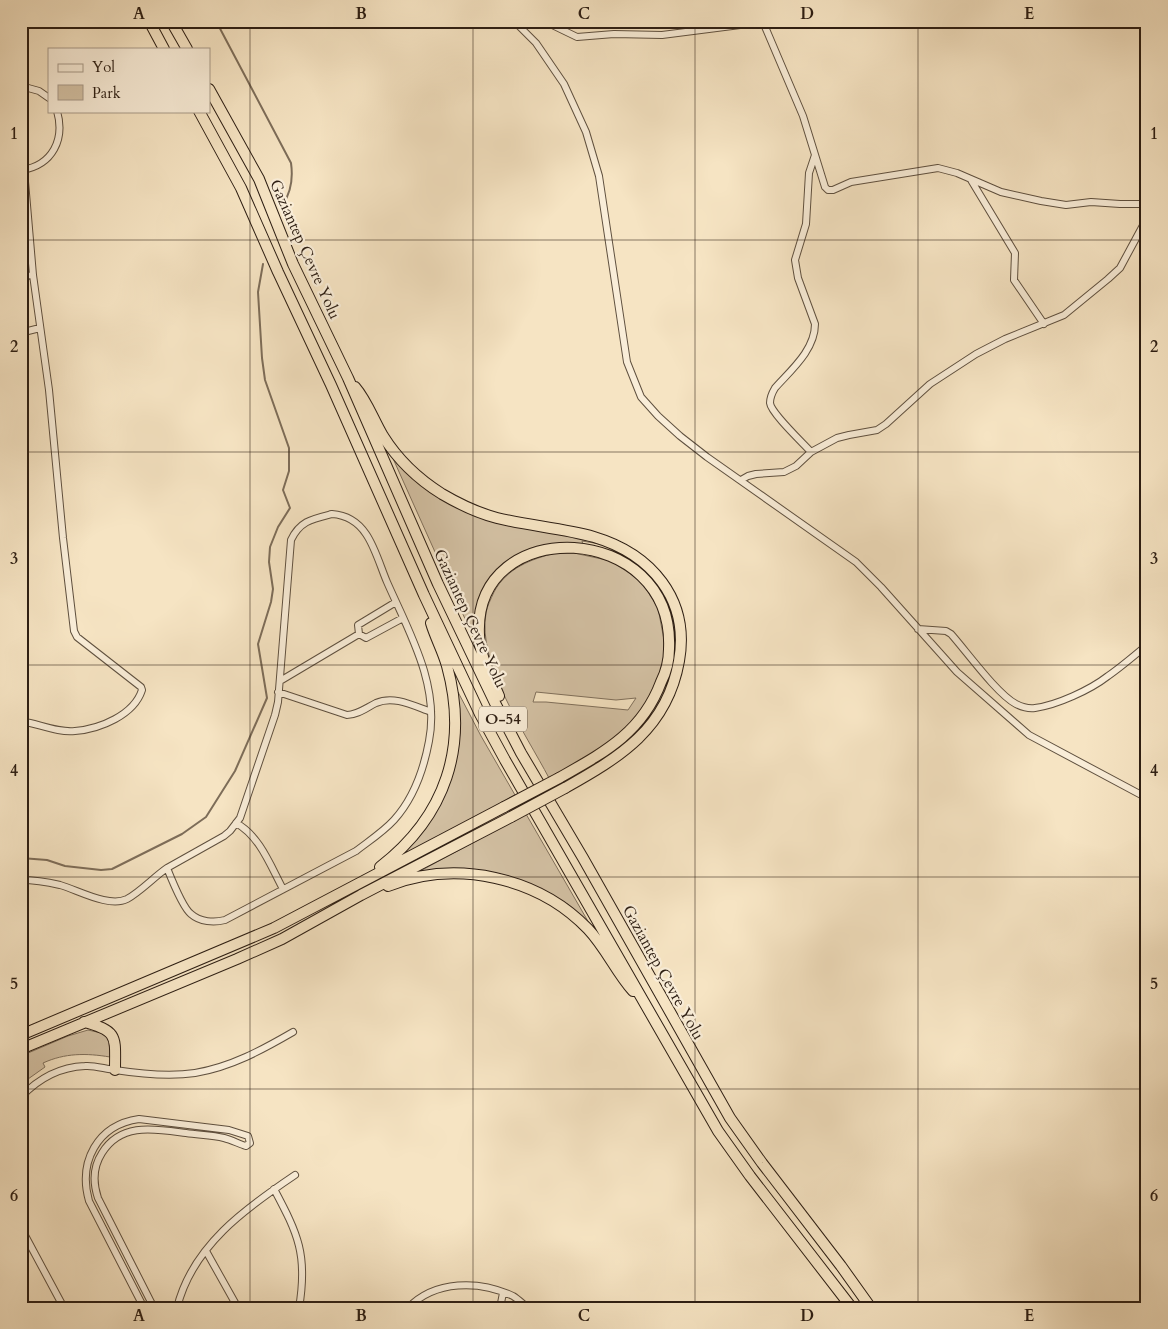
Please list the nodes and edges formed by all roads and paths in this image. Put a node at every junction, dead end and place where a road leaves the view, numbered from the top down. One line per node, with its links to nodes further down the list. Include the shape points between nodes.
1 (149, 21): 9 (highway)
2 (171, 21): 10 (highway)
3 (514, 21): 30 (street, via 536,43 564,84 586,132 599,176 627,362 641,397 680,436)
4 (544, 21): 8 (street, via 577,38 614,34 662,35)
5 (732, 21): 8 (street)
6 (772, 21): 7 (street)
7 (762, 22): 8 (street); 16 (street, via 803,116)
8 (727, 27)
9 (163, 48)
10 (185, 48)
11 (21, 86): 13 (street)
12 (210, 91): 28 (highway, Gaziantep Çevre Yolu / O-54, via 259,179 293,264)
13 (48, 97)
14 (57, 112): 17 (street, via 60,135 56,148 37,166)
15 (199, 112): 31 (highway, Gaziantep Çevre Yolu / O-54, via 241,188)
16 (815, 155): 18 (street, via 828,190 851,182 938,168); 29 (street, via 809,173 806,224 795,260 815,330 808,348 771,394 770,404)
17 (23, 170): 22 (street)
18 (972, 180): 19 (street, via 1001,192 1066,205 1091,202); 25 (street, via 1015,252 1014,280)
19 (1147, 204)
20 (1147, 218): 25 (street, via 1120,268 1064,315)
21 (21, 236): 22 (street)
22 (30, 236): 23 (street)
23 (33, 275): 24 (street); 26 (street)
24 (21, 276)
25 (1044, 324): 29 (street, via 1005,339 947,372 877,430 837,438)
26 (40, 328): 27 (street); 41 (street, via 74,631 77,637 142,690 140,697 123,715 107,724 76,731)
27 (21, 335)
28 (348, 378): 42 (highway, Gaziantep Çevre Yolu / O-54, via 438,584); 49 (highway, bridge, via 364,398 390,447 411,471 432,488 489,516 578,534 615,545 637,557 651,569 672,597 679,622 680,653 664,704 646,732 622,754 512,817)
29 (811, 452): 30 (street, via 784,472 756,474)
30 (741, 480): 34 (street, via 856,562)
31 (424, 595): 48 (highway, via 447,664 454,700 455,736 445,784 429,815 407,844 380,868); 50 (highway, Gaziantep Çevre Yolu / O-54, via 480,714)
32 (396, 602): 33 (street); 35 (street, via 358,625); 37 (street, via 367,534 355,523 342,515 332,514 302,525 291,540)
33 (403, 618): 35 (street, via 366,638); 40 (street, via 426,677)
34 (918, 629): 36 (street, via 951,634 997,688 1014,703 1034,708 1089,688); 43 (street, via 957,672 1029,735)
35 (359, 634): 37 (street)
36 (1147, 645)
37 (280, 681): 38 (street)
38 (278, 692): 40 (street, via 346,715 386,700); 44 (street, via 272,727)
39 (21, 710): 41 (street)
40 (431, 712): 47 (street, via 429,741 418,780 394,820 356,851)
41 (23, 721)
42 (521, 753): 48 (highway, bridge, via 481,652 482,604 498,577 518,560 545,550 575,547 613,557 642,576 656,593 669,627 669,656 665,672 650,706 636,726 608,749 559,778); 72 (highway, Gaziantep Çevre Yolu / O-54, via 730,1118)
43 (1147, 798)
44 (236, 823): 45 (street, via 224,836); 47 (street, via 255,839)
45 (166, 868): 46 (street, via 127,899 116,903 59,885); 47 (street, via 190,914 208,922 225,920)
46 (21, 880)
47 (284, 889)
48 (322, 903): 53 (highway, via 229,948)
49 (328, 914): 50 (highway, via 391,885 420,877 477,875 517,883 552,899 575,916 603,947 623,980); 51 (highway, via 244,956)
50 (646, 1005): 71 (highway, Gaziantep Çevre Yolu / O-54, via 718,1131)
51 (84, 1022): 54 (highway); 55 (highway, via 110,1032 115,1039)
52 (293, 1032): 55 (street, via 244,1059 210,1070 176,1075)
53 (21, 1035)
54 (21, 1048)
55 (115, 1070): 56 (street, via 86,1065 62,1070 38,1082)
56 (21, 1097)
57 (295, 1175): 58 (street)
58 (274, 1189): 60 (street, via 236,1218); 67 (street, via 293,1223 302,1255)
59 (21, 1228): 62 (street)
60 (206, 1251): 65 (street, via 192,1272); 66 (street)
61 (503, 1293): 68 (street, via 482,1287 453,1285 428,1292); 69 (street); 70 (street, via 513,1296)
62 (64, 1308)
63 (144, 1308): 64 (street, via 89,1201 86,1172 95,1146 114,1127 138,1119 229,1130 248,1136 250,1143 246,1146 220,1137 136,1130 115,1138 100,1155 94,1182 98,1198)
64 (154, 1308)
65 (177, 1308)
66 (238, 1308)
67 (298, 1308)
68 (408, 1308)
69 (500, 1308)
70 (528, 1308)
71 (852, 1308)
72 (871, 1308)

